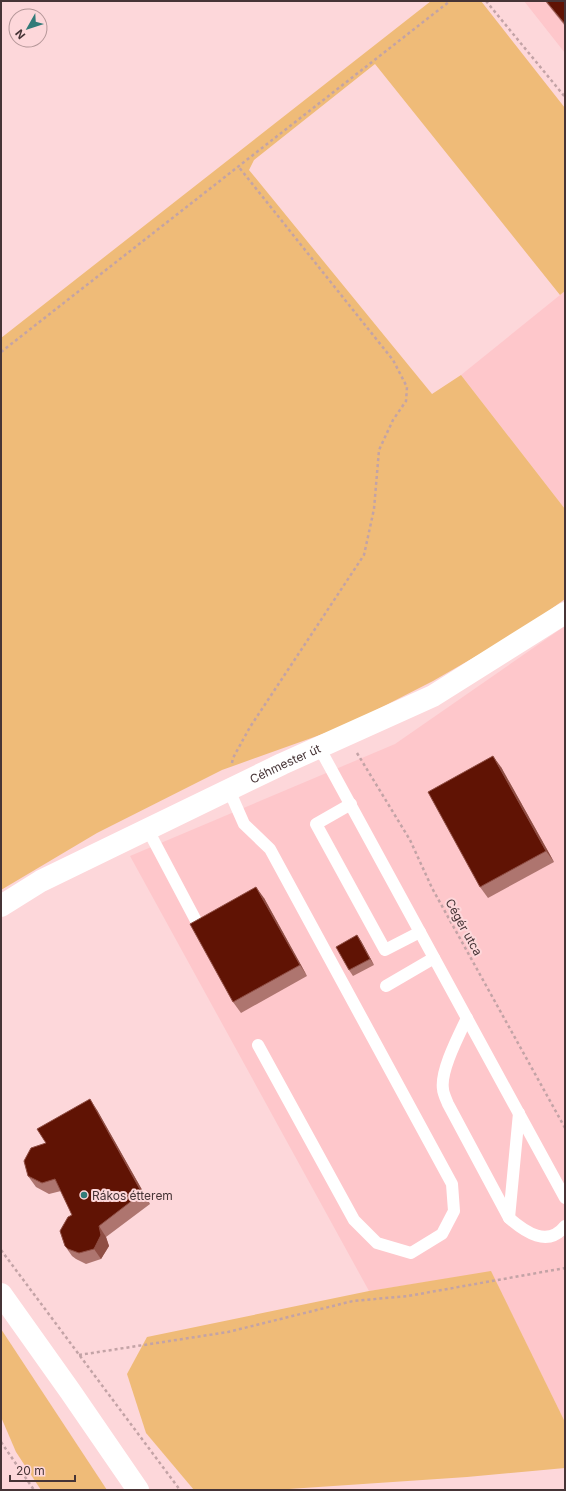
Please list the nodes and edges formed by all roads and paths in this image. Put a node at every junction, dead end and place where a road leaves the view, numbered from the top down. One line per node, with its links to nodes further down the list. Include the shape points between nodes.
1 (450, 1): 4 (path)
2 (486, 1): 3 (path)
3 (565, 97)
4 (238, 166): 5 (path); 9 (path, via 393,360 407,387 406,401 393,420 379,450 374,509 364,555 250,727 233,758)
5 (1, 352)
6 (565, 613): 7 (street, Céhmester út, via 433,696)
7 (346, 735): 8 (street, Céhmester út); 20 (path, Cégér utca, via 410,840 432,888)
8 (319, 747): 9 (street, Céhmester út); 10 (lane)
9 (229, 790): 11 (street, Céhmester út); 18 (lane, via 244,824 270,849 452,1184 454,1211 442,1234 411,1253 377,1243 354,1220)
10 (351, 804): 14 (lane); 14 (lane, via 316,824 386,950)
11 (148, 830): 12 (street, Céhmester út, via 41,882); 13 (lane)
12 (1, 906)
13 (202, 932)
14 (420, 932): 15 (lane)
15 (434, 958): 16 (lane); 17 (lane)
16 (386, 986)
17 (467, 1018): 19 (lane); 22 (lane, via 444,1073 442,1088)
18 (258, 1045)
19 (519, 1113): 21 (lane); 22 (lane)
20 (565, 1128)
21 (565, 1198)
22 (509, 1218): 23 (lane, via 523,1230 537,1236 550,1237)
23 (565, 1226)
24 (1, 1250): 27 (path)
25 (565, 1268): 27 (path, via 408,1296 353,1301 228,1332)
26 (1, 1294): 30 (street)
27 (79, 1355): 31 (path)
28 (1, 1442): 29 (path)
29 (34, 1490)
30 (138, 1490)
31 (180, 1490)

